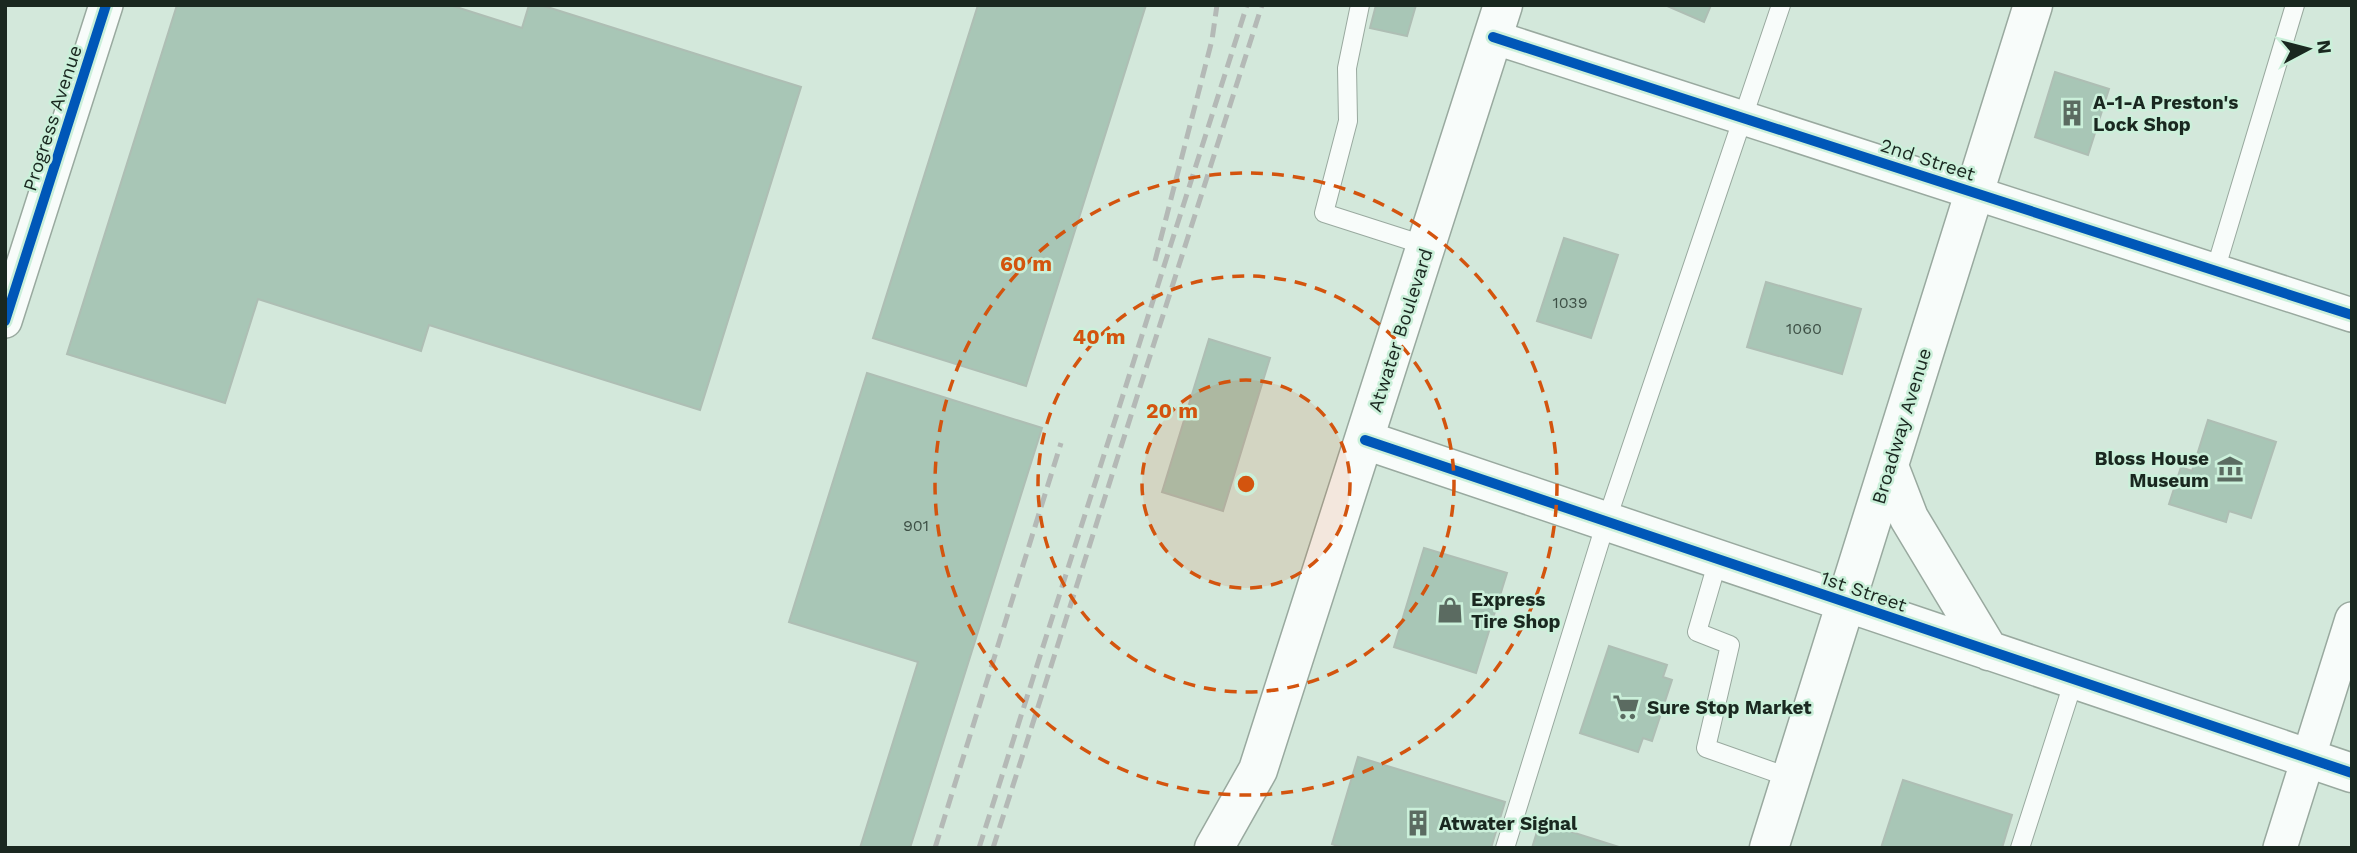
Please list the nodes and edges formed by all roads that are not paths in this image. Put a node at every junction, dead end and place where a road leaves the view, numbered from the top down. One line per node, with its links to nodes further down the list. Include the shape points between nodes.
1 (106, 5): 12 (street, Progress Avenue)
2 (1360, 5): 9 (lane, via 1347,68 1348,121 1324,213)
3 (1781, 5): 7 (lane)
4 (2033, 5): 8 (street, Broadway Avenue)
5 (2295, 5): 10 (lane)
6 (1498, 21): 7 (street, 2nd Street); 9 (street, Atwater Boulevard)
7 (1744, 119): 8 (street, 2nd Street); 15 (lane)
8 (1973, 192): 10 (street, 2nd Street); 14 (street, Broadway Avenue)
9 (1427, 246): 13 (street, Atwater Boulevard)
10 (2215, 271): 11 (street, 2nd Street)
11 (2352, 315)
12 (5, 321)
13 (1365, 440): 15 (street, 1st Street); 24 (street, Atwater Boulevard, via 1258,770)
14 (1889, 466): 17 (street, Broadway Avenue); 19 (street, via 1909,518)
15 (1606, 522): 16 (street, 1st Street); 25 (lane)
16 (1718, 560): 17 (street, 1st Street); 23 (lane, via 1697,632 1730,645 1706,748)
17 (1846, 603): 19 (street, 1st Street); 23 (street, Broadway Avenue)
18 (2352, 619): 21 (street)
19 (1989, 651): 20 (street, 1st Street)
20 (2074, 680): 21 (street, 1st Street); 27 (lane)
21 (2308, 758): 22 (street, 1st Street); 28 (street)
22 (2352, 773)
23 (1791, 778): 26 (street, Broadway Avenue)
24 (1214, 848)
25 (1505, 848)
26 (1769, 848)
27 (2020, 848)
28 (2280, 848)

